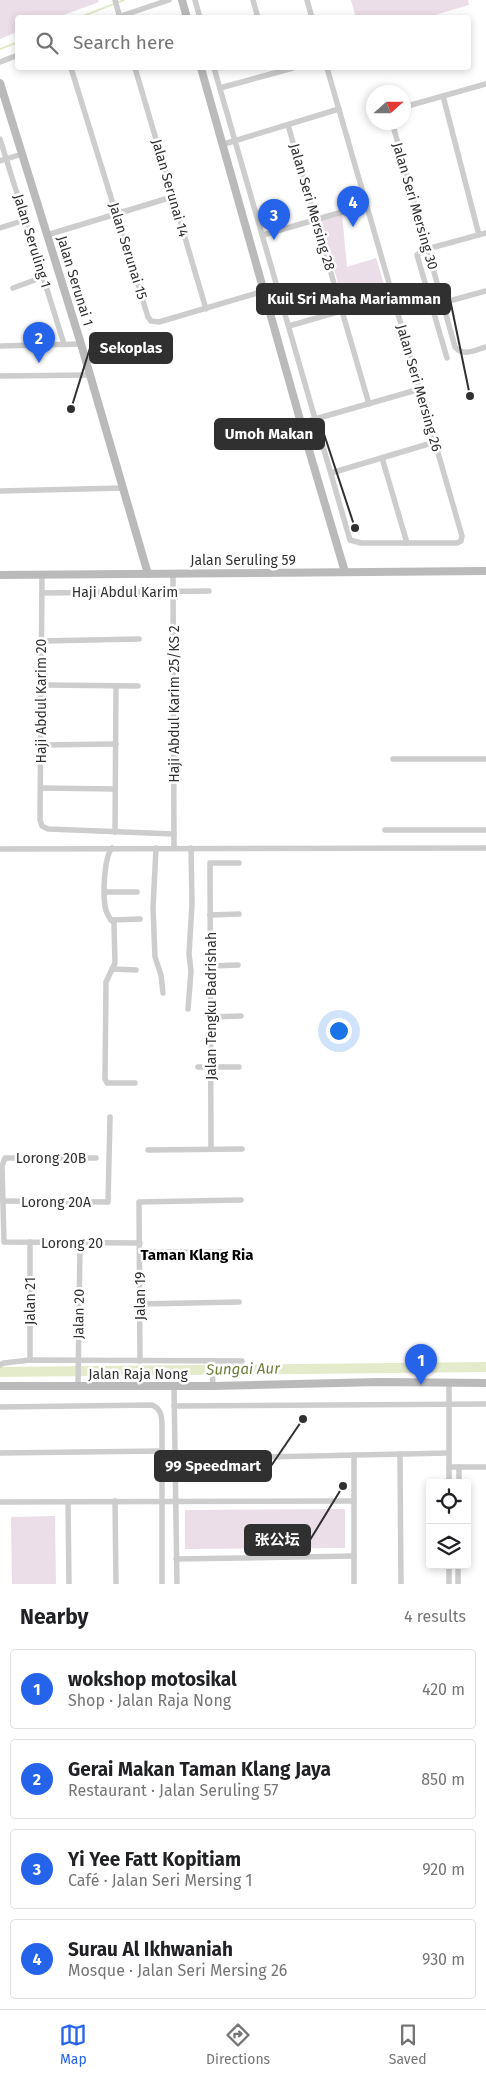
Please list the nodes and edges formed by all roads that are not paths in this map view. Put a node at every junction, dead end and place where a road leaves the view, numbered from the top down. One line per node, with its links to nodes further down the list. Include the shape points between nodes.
1 (115, 0): 7 (street)
2 (169, 0): 7 (street)
3 (182, 0): 8 (main road)
4 (195, 0): 9 (street)
5 (253, 0): 10 (street)
6 (307, 0): 11 (street)
7 (118, 15)
8 (186, 15)
9 (199, 15)
10 (257, 15)
11 (311, 15)
12 (15, 56): 13 (street)
13 (0, 62)
14 (72, 70): 34 (street, Jalan Serunai 15)
15 (136, 70): 32 (street, Jalan Serunai 14)
16 (202, 70): 29 (main road)
17 (215, 70): 22 (street)
18 (273, 70): 22 (street)
19 (328, 70): 25 (street, Jalan Seri Mersing 26)
20 (0, 83): 30 (main road, Jalan Serunai 1)
21 (486, 84): 23 (street)
22 (220, 88): 29 (street)
23 (443, 96): 24 (street); 41 (street)
24 (411, 105)
25 (339, 109): 26 (street); 33 (street, Jalan Seri Mersing 26)
26 (288, 125): 29 (street); 36 (street, Jalan Seri Mersing 28)
27 (394, 130): 42 (street, Jalan Seri Mersing 30)
28 (0, 139): 31 (street, Jalan Seruling 1)
29 (230, 143): 40 (street); 45 (main road)
30 (22, 154): 31 (street); 39 (main road, Jalan Serunai 1)
31 (3, 160): 35 (street, Jalan Seruling 1)
32 (172, 197): 34 (street); 49 (street, Jalan Serunai 14)
33 (366, 205): 36 (street); 47 (street, Jalan Seri Mersing 26)
34 (117, 214): 39 (street); 49 (street, Jalan Serunai 15, via 151,321 159,322)
35 (25, 220): 37 (street); 43 (street, Jalan Seruling 1)
36 (316, 220): 40 (street); 50 (street, Jalan Seri Mersing 28)
37 (0, 228)
38 (486, 233): 41 (street)
39 (48, 235): 53 (main road, Jalan Serunai 1)
40 (263, 235): 51 (street)
41 (479, 235): 42 (street)
42 (427, 249): 48 (street, Jalan Seri Mersing 30); 56 (street, via 417,255)
43 (43, 277): 44 (street); 52 (street, Jalan Seruling 1)
44 (13, 288)
45 (264, 291): 49 (street, Jalan Serunai 15); 61 (main road)
46 (486, 291): 48 (street)
47 (393, 296): 50 (street); 59 (street, Jalan Seri Mersing 26)
48 (442, 303): 55 (street, Jalan Seri Mersing 30, via 455,347 461,353)
49 (206, 309)
50 (342, 311): 51 (street); 60 (street, Jalan Seri Mersing 28)
51 (289, 326): 61 (street)
52 (64, 344): 53 (street); 54 (street)
53 (82, 344): 57 (main road, Jalan Serunai 1)
54 (0, 346)
55 (486, 347)
56 (447, 358)
57 (90, 375): 58 (street); 65 (main road, Jalan Serunai 1)
58 (0, 376)
59 (420, 389): 60 (street); 62 (street, Jalan Seri Mersing 26)
60 (369, 404): 61 (street)
61 (309, 421): 64 (street); 69 (main road)
62 (435, 442): 63 (street); 67 (street, Jalan Seri Mersing 26, via 461,541)
63 (382, 458): 64 (street); 67 (street)
64 (330, 473): 67 (street, via 350,540)
65 (123, 488): 66 (street); 71 (main road, Jalan Serunai 1)
66 (0, 491)
67 (407, 543)
68 (486, 571): 69 (main road, Jalan Seruling 59)
69 (345, 572): 72 (main road, Jalan Seruling 59)
70 (42, 574): 71 (main road, Jalan Seruling 59); 73 (main road, Jalan Seruling 59); 76 (street, Haji Abdul Karim 20)
71 (148, 574): 72 (main road, Jalan Seruling 59)
72 (174, 574): 74 (street, Haji Abdul Karim 25/KS 2)
73 (0, 575)
74 (174, 591): 75 (street, Haji Abdul Karim); 76 (street, Haji Abdul Karim); 91 (street, Haji Abdul Karim 25/KS 2)
75 (209, 591)
76 (42, 593): 78 (street, Haji Abdul Karim 20)
77 (139, 639): 78 (street)
78 (42, 641): 79 (street, Haji Abdul Karim 20)
79 (42, 686): 80 (street); 82 (street, Haji Abdul Karim 20)
80 (116, 686): 81 (street); 83 (street)
81 (138, 686)
82 (41, 744): 83 (street); 86 (street, Haji Abdul Karim 20)
83 (116, 744): 87 (street)
84 (486, 758): 85 (street)
85 (393, 759)
86 (41, 788): 87 (street); 90 (street, Haji Abdul Karim 20, via 42,826)
87 (116, 789): 90 (street)
88 (385, 830): 89 (street)
89 (486, 830)
90 (115, 832): 91 (street)
91 (174, 834): 95 (street, Haji Abdul Karim 25/KS 2)
92 (0, 848): 93 (street)
93 (112, 848): 94 (street); 99 (street, via 106,860)
94 (156, 848): 95 (street); 109 (street, via 155,957)
95 (174, 848): 96 (street)
96 (191, 848): 97 (street); 110 (street)
97 (486, 848)
98 (239, 863): 101 (street, Jalan Tengku Badrishah, via 210,862)
99 (105, 892): 100 (street); 104 (street, via 105,906)
100 (137, 892)
101 (210, 914): 102 (street); 106 (street, Jalan Tengku Badrishah)
102 (239, 914)
103 (140, 919): 104 (street)
104 (111, 920): 107 (street, via 114,923)
105 (238, 965): 106 (street)
106 (210, 966): 112 (street, Jalan Tengku Badrishah)
107 (113, 970): 108 (street); 116 (street, via 106,982 105,1079 107,1083)
108 (136, 970)
109 (163, 993)
110 (188, 1009)
111 (241, 1016): 112 (street)
112 (211, 1017): 114 (street, Jalan Tengku Badrishah)
113 (198, 1067): 114 (street)
114 (211, 1067): 115 (street); 120 (street, Jalan Tengku Badrishah)
115 (239, 1067)
116 (135, 1083)
117 (110, 1117): 123 (street, Lorong 20A, via 108,1202)
118 (242, 1149): 120 (street)
119 (148, 1150): 120 (street)
120 (211, 1150)
121 (96, 1158): 123 (street, Lorong 20B, via 5,1158 2,1166)
122 (241, 1200): 126 (street, Jalan 19, via 139,1202)
123 (3, 1201): 124 (street, Lorong 20, via 4,1242)
124 (30, 1242): 125 (street, Lorong 20); 131 (street, Jalan 21)
125 (80, 1243): 126 (street, Lorong 20); 132 (street, Jalan 20)
126 (140, 1243): 127 (street, Jalan 19)
127 (140, 1252): 128 (street); 130 (street, Jalan 19)
128 (241, 1252)
129 (239, 1302): 130 (street)
130 (140, 1304): 133 (street, Jalan 19)
131 (30, 1360): 132 (street); 135 (street)
132 (78, 1361): 133 (street); 140 (street, Jalan 20)
133 (140, 1361): 136 (street)
134 (242, 1361): 136 (street)
135 (0, 1365)
136 (212, 1366): 142 (street)
137 (449, 1383): 138 (main road, Jalan Raja Nong); 142 (main road, Jalan Raja Nong); 143 (street)
138 (486, 1383)
139 (0, 1386): 140 (main road, Jalan Raja Nong)
140 (78, 1386): 141 (main road, Jalan Raja Nong)
141 (174, 1386): 142 (main road, Jalan Raja Nong); 145 (street)
142 (213, 1386)
143 (449, 1404): 144 (street); 145 (street); 150 (street)
144 (486, 1404)
145 (174, 1406): 152 (street)
146 (0, 1407): 147 (street, via 152,1405 162,1414)
147 (162, 1451): 148 (street); 159 (street)
148 (0, 1453)
149 (400, 1454): 150 (street); 151 (street); 173 (street)
150 (449, 1454): 153 (street)
151 (354, 1455): 152 (street); 160 (street)
152 (175, 1459): 163 (street)
153 (449, 1467): 154 (street); 156 (street)
154 (459, 1467): 155 (street); 157 (street)
155 (486, 1467)
156 (449, 1479)
157 (458, 1479)
158 (115, 1501): 159 (street); 162 (street); 169 (street)
159 (161, 1501): 163 (street); 170 (street)
160 (354, 1501): 163 (street); 164 (street)
161 (0, 1502): 162 (street)
162 (68, 1502): 168 (street)
163 (176, 1502): 165 (street)
164 (354, 1556): 165 (street); 172 (street)
165 (176, 1559): 171 (street)
166 (449, 1569): 174 (street)
167 (458, 1569): 175 (street)
168 (68, 1584)
169 (116, 1584)
170 (162, 1584)
171 (177, 1584)
172 (354, 1584)
173 (401, 1584)
174 (449, 1584)
175 (458, 1584)

